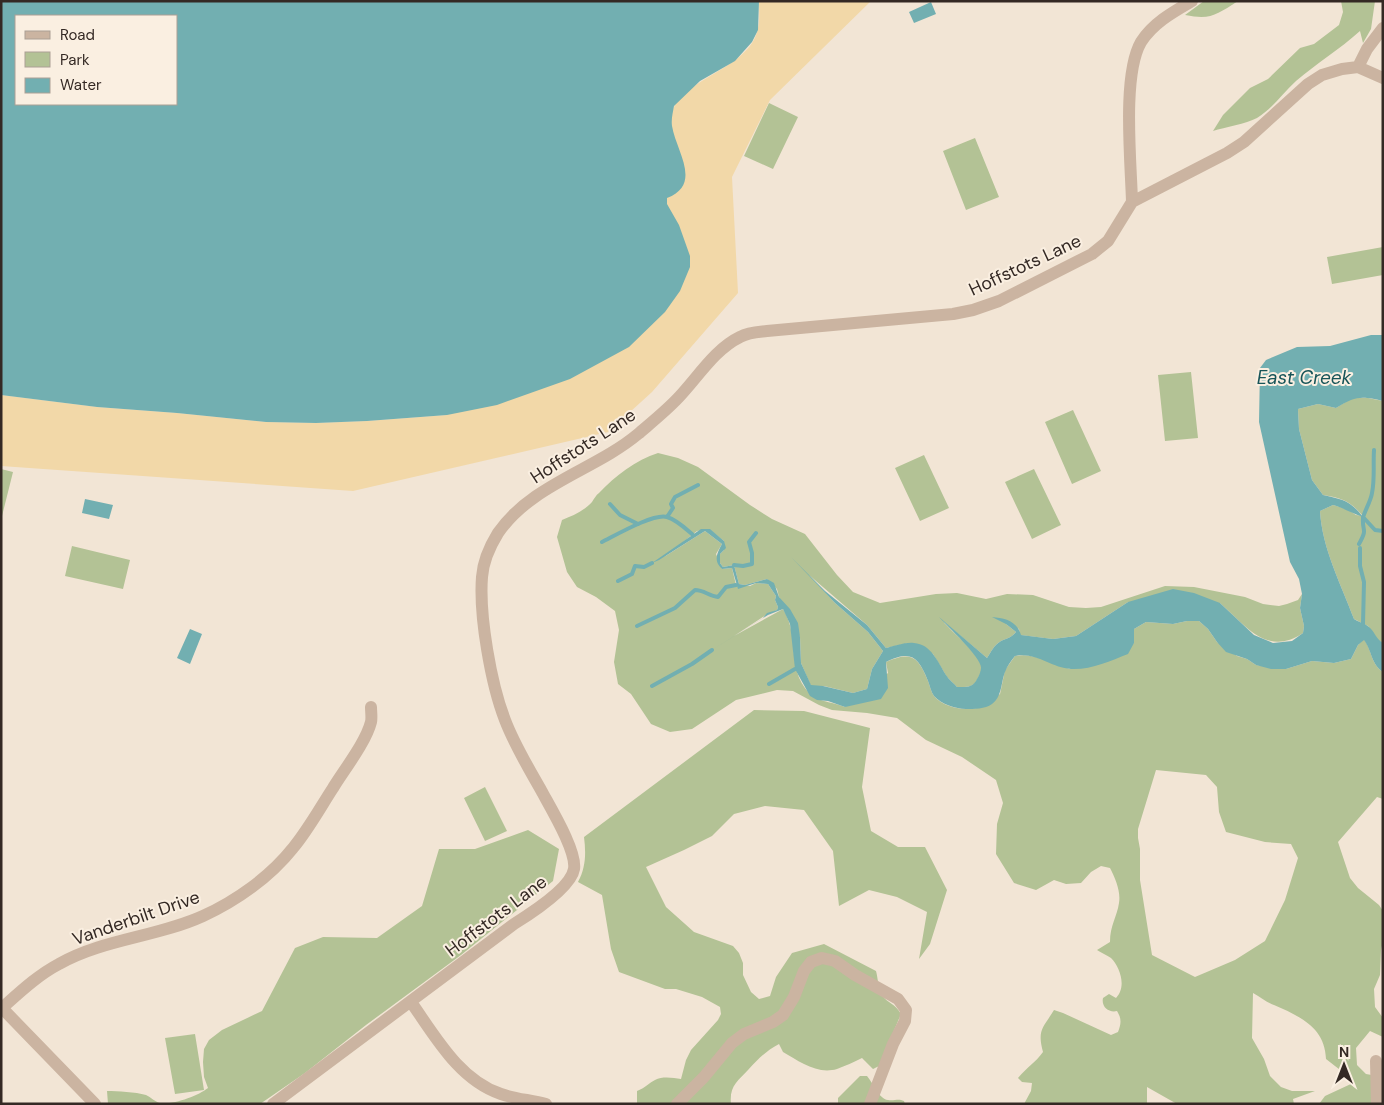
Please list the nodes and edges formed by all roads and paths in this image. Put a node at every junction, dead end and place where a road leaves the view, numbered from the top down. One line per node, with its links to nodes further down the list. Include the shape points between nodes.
1 (1192, 1): 5 (street, via 1148,32 1136,52 1129,95)
2 (1383, 28): 3 (street)
3 (1358, 67): 4 (street); 5 (street, via 1322,75 1244,142)
4 (1383, 78)
5 (1132, 202): 7 (street, Hoffstots Lane, via 1101,248 1057,273 973,310 767,330 739,337 722,349 677,399 637,435 532,499 499,532 485,561 482,576 482,605 491,668 505,719 564,833 574,869 567,882 545,903)
6 (371, 707): 8 (street, Vanderbilt Drive, via 371,722 362,740 305,833 267,875 203,916 170,929 86,952 59,964 34,980)
7 (411, 1002): 11 (street, Hoffstots Lane); 12 (street, via 453,1060 477,1082 501,1094)
8 (2, 1008): 10 (street)
9 (1376, 1061): 15 (street)
10 (95, 1104)
11 (273, 1104)
12 (546, 1104)
13 (677, 1104): 14 (street, via 732,1043 783,1015 804,970 811,962 822,958 836,962 898,999 906,1010 905,1021)
14 (870, 1104)
15 (1377, 1104)

